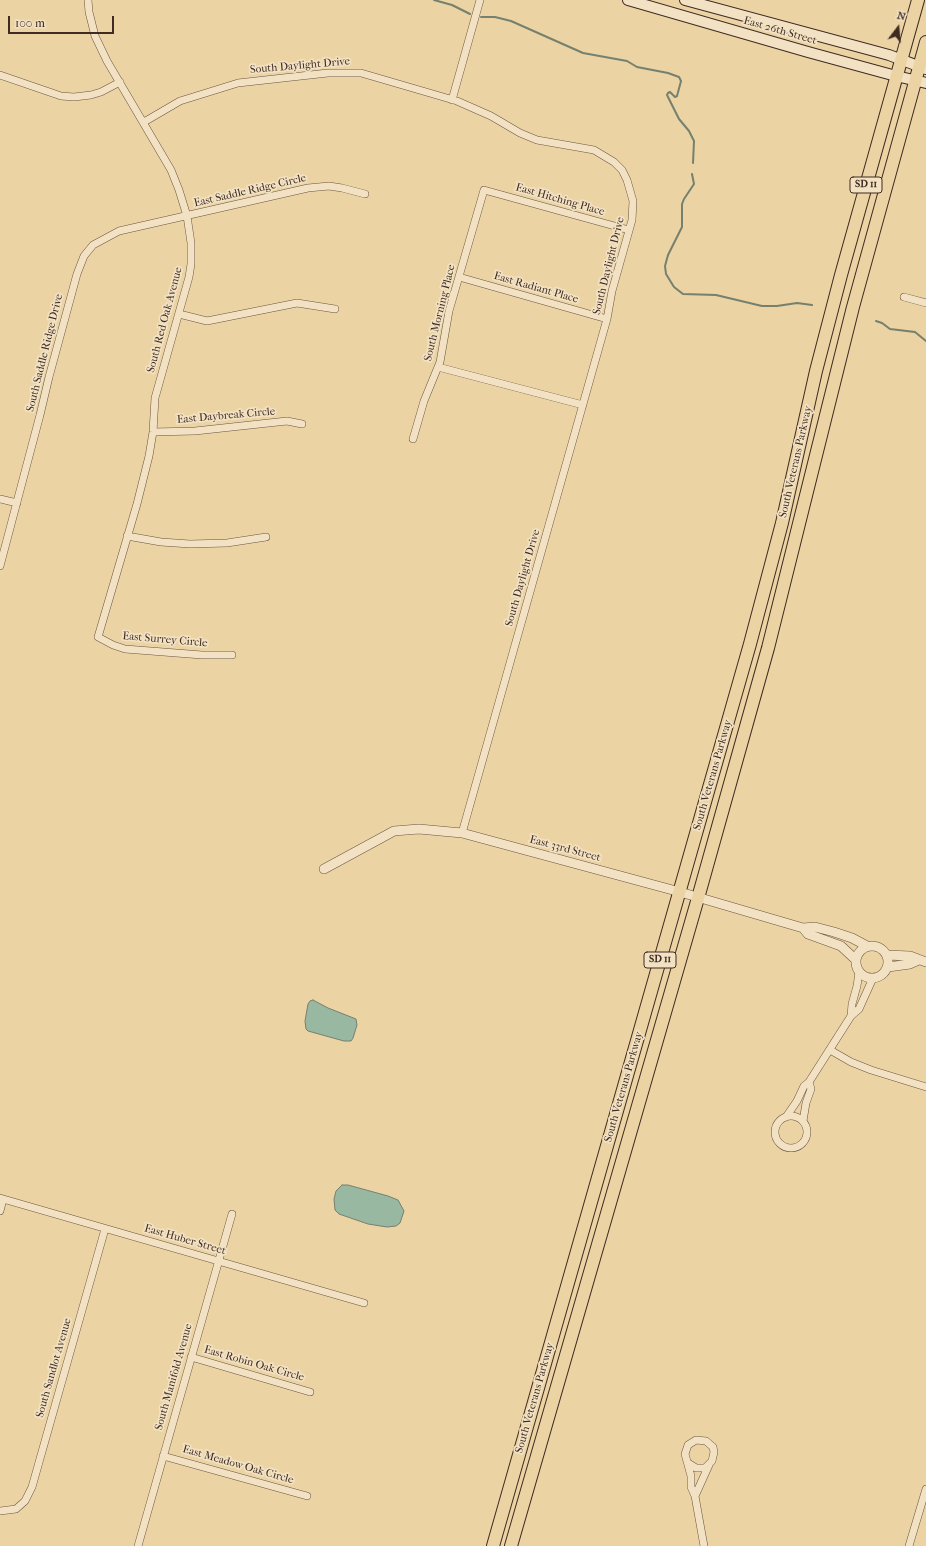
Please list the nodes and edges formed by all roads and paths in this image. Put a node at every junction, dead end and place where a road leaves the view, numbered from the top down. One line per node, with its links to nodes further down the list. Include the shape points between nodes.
1 (88, 0): 11 (street, South Red Oak Avenue, via 95,36)
2 (480, 0): 13 (street)
3 (628, 0): 10 (main road, East 26th Street)
4 (685, 0): 7 (main road, East 26th Street)
5 (918, 0): 7 (highway, South Veterans Parkway / SD 11)
6 (926, 42): 8 (highway, South Veterans Parkway / SD 11)
7 (901, 59): 8 (main road, East 26th Street); 10 (highway, South Veterans Parkway / SD 11)
8 (923, 67): 12 (highway, South Veterans Parkway / SD 11)
9 (0, 75): 11 (street, via 61,96 74,97 101,92)
10 (896, 76): 12 (main road, East 26th Street); 39 (highway, South Veterans Parkway / SD 11, via 816,371 782,522 752,637)
11 (120, 82): 14 (street, South Red Oak Avenue)
12 (920, 82): 40 (highway, South Veterans Parkway / SD 11, via 854,300 768,648)
13 (452, 100): 14 (street, South Daylight Drive, via 371,75 351,72 328,73 271,78 226,86 180,102); 18 (street, South Daylight Drive, via 491,116 537,140 594,150 614,162 627,180 632,201 633,212)
14 (144, 122): 17 (street, South Red Oak Avenue, via 171,170)
15 (484, 190): 18 (street, East Hitching Place); 19 (street, South Morning Place)
16 (366, 194): 17 (street, East Saddle Ridge Circle, via 329,186 308,188)
17 (187, 216): 23 (street, South Red Oak Avenue, via 191,264); 31 (street, South Saddle Ridge Drive, via 120,231 94,244 84,256 48,377)
18 (629, 230): 24 (street, South Daylight Drive, via 612,291)
19 (459, 277): 24 (street, East Radiant Place); 25 (street, South Morning Place, via 449,311)
20 (904, 297): 21 (street)
21 (926, 303)
22 (335, 309): 23 (street, via 297,303 207,322)
23 (179, 314): 28 (street, South Red Oak Avenue, via 155,398)
24 (608, 320): 26 (street, South Daylight Drive)
25 (438, 367): 26 (street); 29 (street, South Morning Place, via 424,401)
26 (583, 405): 37 (street, South Daylight Drive)
27 (302, 424): 28 (street, East Daybreak Circle, via 288,421 195,431)
28 (153, 432): 32 (street, South Red Oak Avenue)
29 (413, 439)
30 (0, 499): 31 (street)
31 (17, 503): 34 (street, South Saddle Ridge Drive)
32 (127, 536): 33 (street, via 190,544 227,543); 35 (street, South Red Oak Avenue)
33 (266, 537)
34 (0, 566)
35 (98, 637): 36 (street, East Surrey Circle, via 125,649)
36 (232, 655)
37 (462, 833): 38 (street, East 33rd Street, via 419,829 394,831); 39 (street, East 33rd Street)
38 (324, 869)
39 (680, 892): 40 (street, East 33rd Street); 71 (highway, South Veterans Parkway / SD 11)
40 (698, 898): 41 (street, East 33rd Street); 72 (highway, South Veterans Parkway / SD 11)
41 (804, 928): 42 (street, East 33rd Street, via 815,927 834,932); 44 (street, East 33rd Street, via 808,934 841,946)
42 (867, 946): 43 (street, East 33rd Street, via 879,947); 44 (street, via 859,952)
43 (887, 955): 45 (street, East 33rd Street, via 910,956); 46 (street)
44 (856, 960): 47 (street)
45 (922, 961): 46 (street, East 33rd Street)
46 (888, 967): 48 (street, East 33rd Street, via 881,976)
47 (859, 972): 48 (street); 49 (street)
48 (872, 978): 49 (street, via 859,1009)
49 (851, 1016): 50 (street)
50 (830, 1050): 51 (street); 52 (street, via 871,1070)
51 (809, 1082): 53 (street); 54 (street, via 811,1089)
52 (926, 1087)
53 (786, 1117): 54 (street, via 796,1117); 54 (street, via 778,1123 775,1133 779,1142 788,1148 798,1147 806,1139 807,1129)
54 (803, 1121)
55 (2, 1199): 56 (street); 58 (street, East Huber Street)
56 (0, 1211)
57 (232, 1214): 59 (street, South Manifold Avenue)
58 (105, 1229): 59 (street, East Huber Street); 69 (street, South Sandlot Avenue, via 32,1487 25,1501 16,1508)
59 (218, 1261): 60 (street, East Huber Street); 61 (street, South Manifold Avenue)
60 (364, 1303)
61 (191, 1358): 62 (street, East Robin Oak Circle); 63 (street, South Manifold Avenue)
62 (310, 1392)
63 (163, 1456): 67 (street, East Meadow Oak Circle); 70 (street, South Manifold Avenue)
64 (688, 1463): 65 (street, via 700,1469); 65 (street, via 686,1449 692,1442 701,1440 713,1448 714,1457); 68 (street, via 691,1487)
65 (709, 1465): 68 (street)
66 (926, 1488): 74 (street)
67 (307, 1496)
68 (695, 1496): 73 (street)
69 (0, 1511)
70 (138, 1546)
71 (493, 1546)
72 (511, 1546)
73 (704, 1546)
74 (909, 1546)

